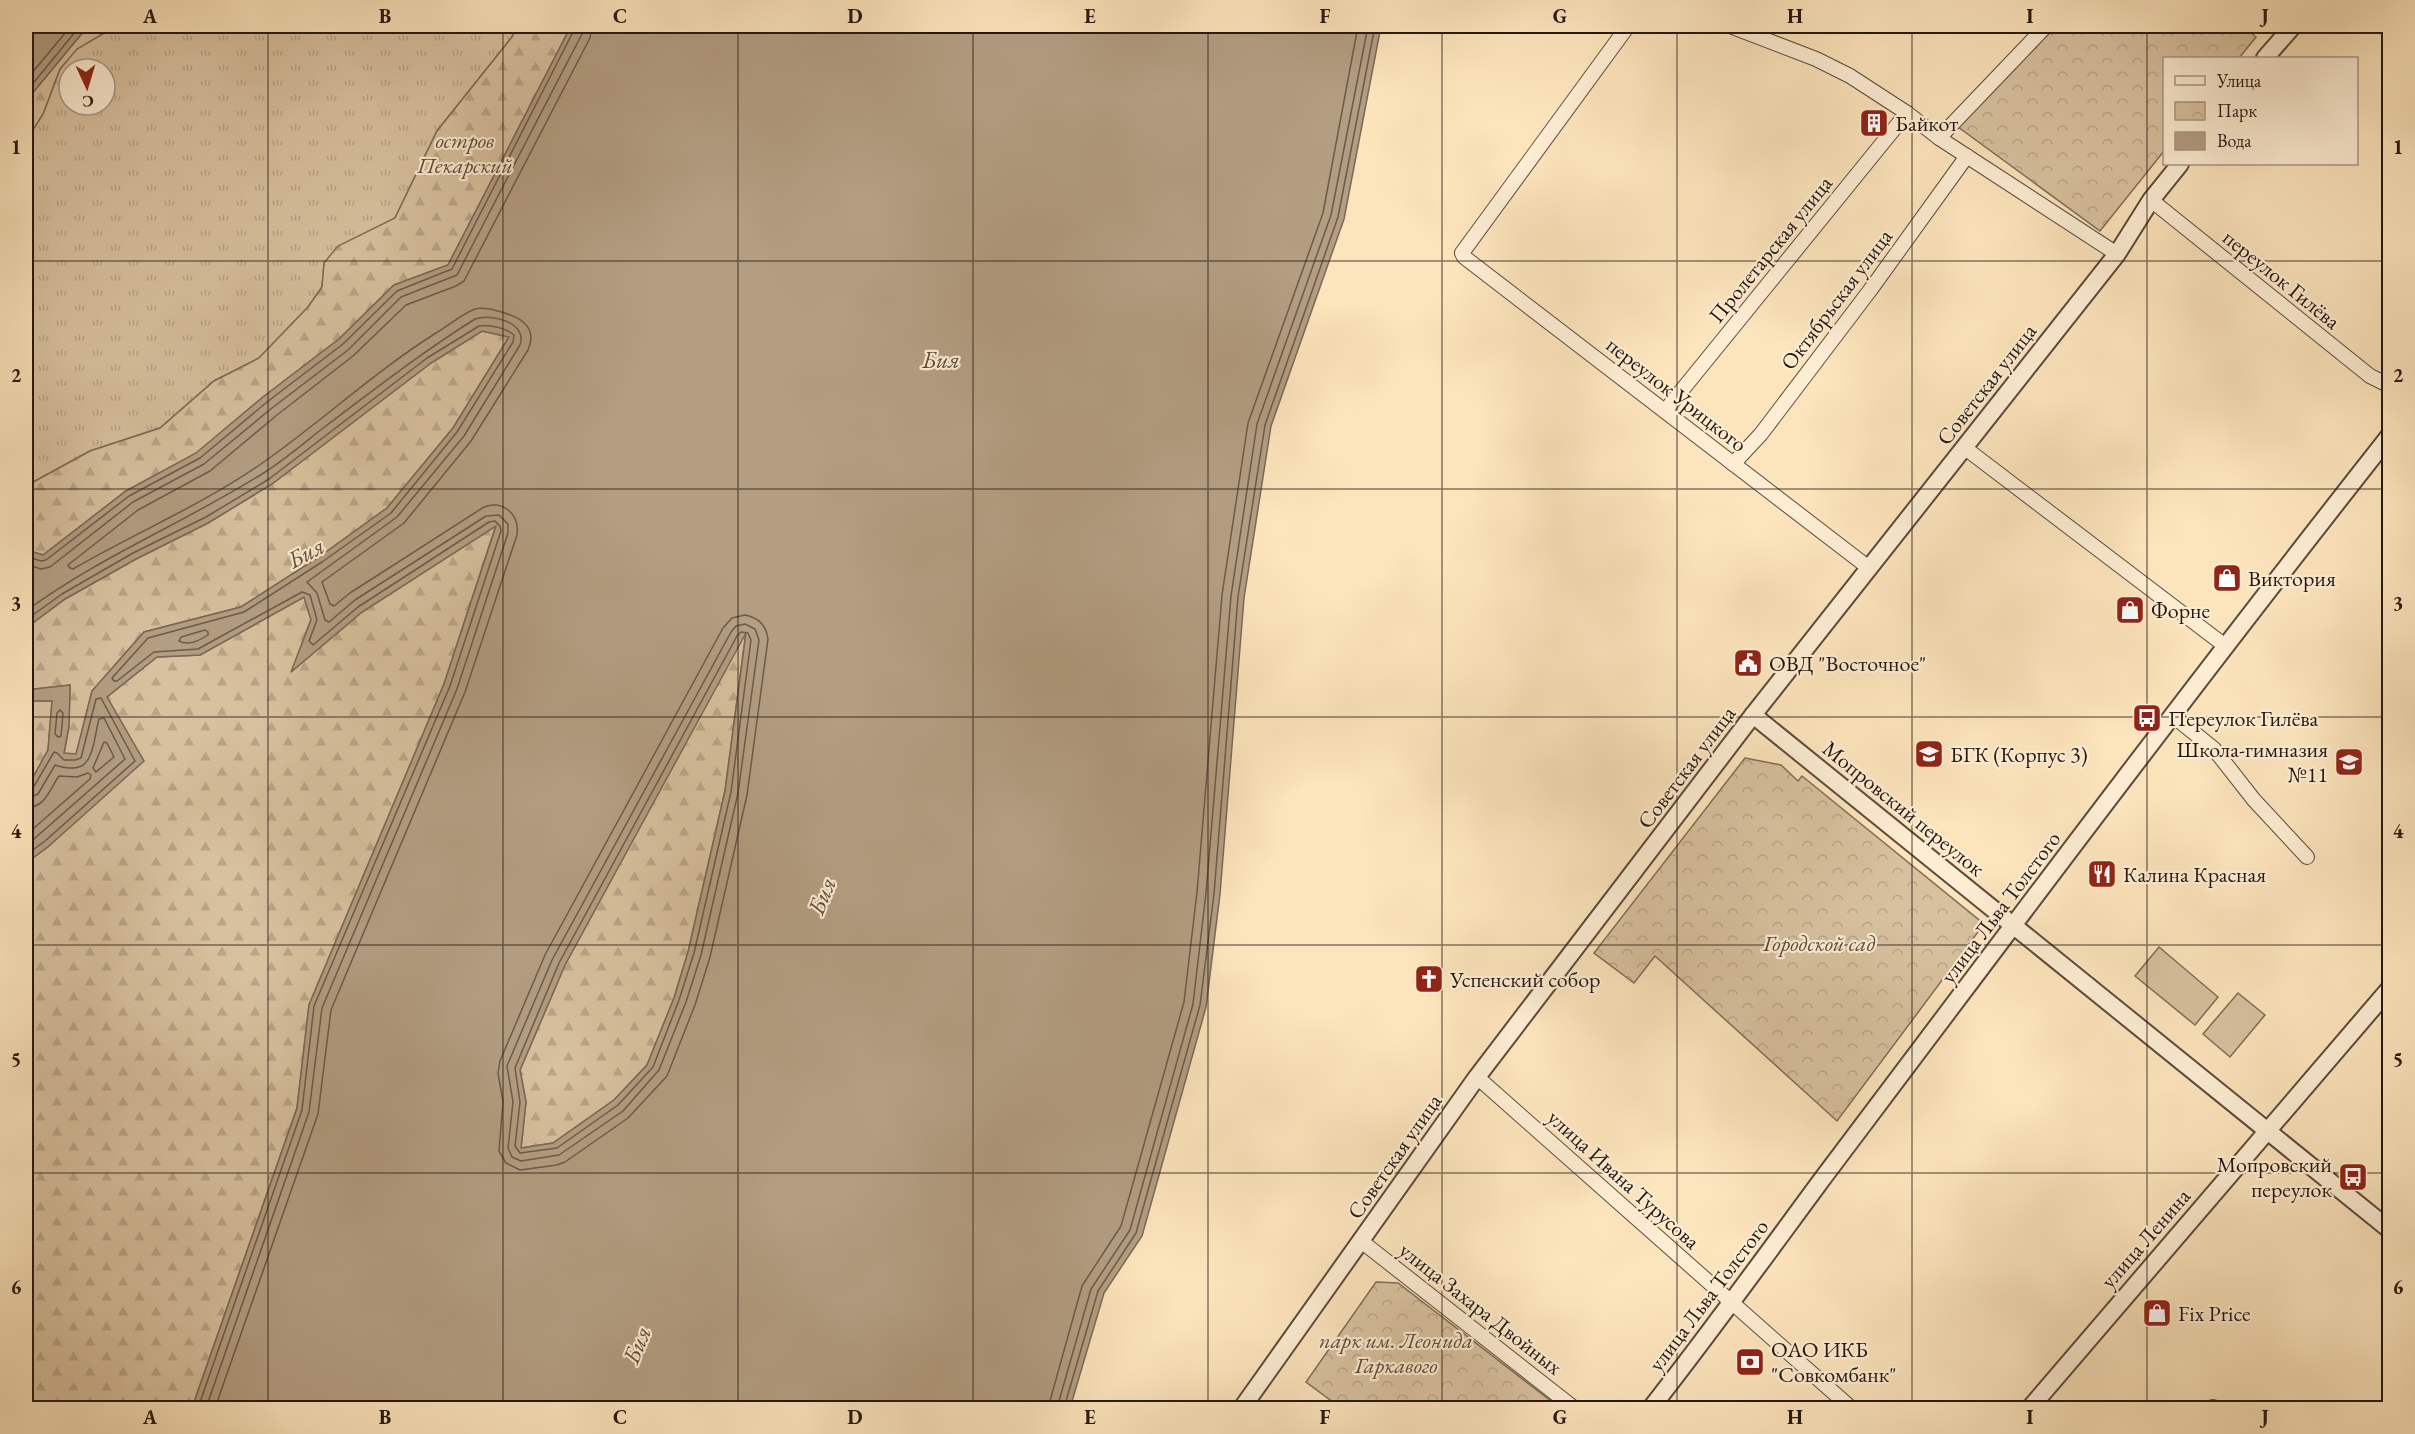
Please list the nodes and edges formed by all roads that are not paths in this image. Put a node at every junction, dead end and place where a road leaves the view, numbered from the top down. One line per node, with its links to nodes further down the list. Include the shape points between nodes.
1 (1628, 26): 13 (street, переулок Урицкого, via 1462,253)
2 (1730, 26): 6 (street, via 1816,59)
3 (2046, 26): 7 (street)
4 (2293, 26): 5 (street)
5 (2266, 57)
6 (1907, 113): 7 (street); 13 (street, Пролетарская улица)
7 (1939, 138): 8 (street)
8 (1967, 156): 11 (street); 16 (street, Октябрьская улица, via 1761,434)
9 (2179, 165): 10 (street, Советская улица)
10 (2151, 200): 11 (street, Советская улица); 12 (street, переулок Гилёва, via 2370,376)
11 (2117, 254): 15 (street, Советская улица)
12 (2390, 386)
13 (1665, 411): 16 (street, переулок Урицкого)
14 (2390, 435): 18 (street, улица Льва Толстого)
15 (1965, 448): 17 (street, Советская улица); 18 (street)
16 (1733, 464): 17 (street, переулок Урицкого)
17 (1869, 568): 20 (street, Советская улица)
18 (2224, 645): 19 (street, улица Льва Толстого)
19 (2172, 715): 21 (street, via 2214,749); 22 (street, улица Льва Толстого)
20 (1753, 716): 22 (street, Мопровский переулок); 24 (street, Советская улица)
21 (2307, 857)
22 (2014, 926): 25 (street, Мопровский переулок); 28 (street, улица Льва Толстого)
23 (2390, 988): 25 (street, улица Ленина)
24 (1477, 1077): 27 (street, Советская улица); 28 (street, улица Ивана Турусова)
25 (2266, 1130): 26 (street, Мопровский переулок); 33 (street, улица Ленина)
26 (2390, 1230)
27 (1361, 1241): 29 (street, Советская улица); 30 (street, улица Захара Двойных)
28 (1732, 1304): 31 (street, улица Льва Толстого); 32 (street, улица Ивана Турусова)
29 (1242, 1408)
30 (1574, 1408)
31 (1651, 1408)
32 (1851, 1408)
33 (2030, 1408)

